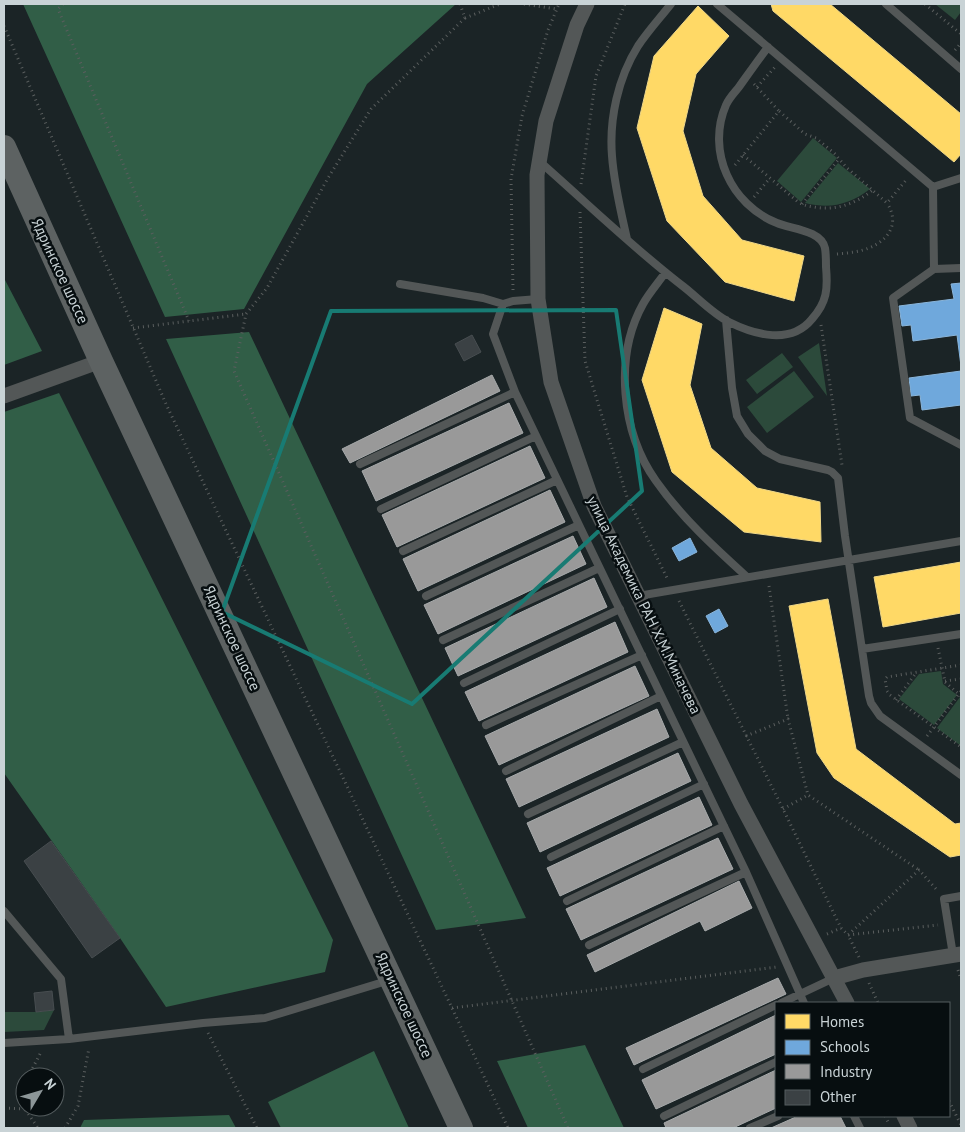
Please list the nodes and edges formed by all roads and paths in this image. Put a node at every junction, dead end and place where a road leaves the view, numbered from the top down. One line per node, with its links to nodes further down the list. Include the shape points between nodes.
1 (63, 4): 44 (path, via 58,9)
2 (460, 4): 11 (path)
3 (500, 4): 11 (path)
4 (524, 4): 10 (path)
5 (587, 4): 23 (street, улица Академика РАН Х.М.Миначева, via 577,24 546,121)
6 (671, 4): 33 (lane, via 633,56 614,108 612,156)
7 (717, 4): 14 (lane)
8 (886, 4): 16 (lane)
9 (925, 4): 13 (path)
10 (557, 9)
11 (465, 18): 42 (path, via 371,110 328,178 267,288)
12 (4, 26): 45 (path)
13 (961, 34)
14 (768, 47): 15 (lane); 17 (lane)
15 (781, 58): 18 (path); 24 (lane)
16 (961, 69)
17 (747, 76): 18 (path); 25 (lane, via 727,103 720,126 719,144)
18 (757, 87): 19 (path)
19 (779, 111): 21 (path); 22 (path)
20 (4, 147): 46 (main road, Ядринское шоссе)
21 (743, 155): 25 (path); 26 (path)
22 (839, 159): 29 (path); 31 (path)
23 (539, 160): 33 (lane); 39 (street, улица Академика РАН Х.М.Миначева, via 536,175)
24 (914, 171): 28 (lane); 30 (path)
25 (726, 175): 32 (lane)
26 (770, 178): 31 (path); 32 (path)
27 (961, 178): 28 (lane)
28 (933, 187): 36 (lane)
29 (872, 190): 30 (path); 31 (path, via 846,205 832,208)
30 (887, 203): 34 (path, via 893,220 882,240 867,249)
31 (802, 204)
32 (748, 205): 34 (lane, via 778,224 815,235 821,240)
33 (627, 239): 37 (lane)
34 (826, 256): 41 (lane, via 827,292)
35 (961, 268): 36 (lane)
36 (934, 269): 50 (lane, via 893,298 910,418)
37 (665, 272): 43 (lane); 61 (lane, via 643,303 627,352 626,395 635,439 655,480 674,505)
38 (400, 284): 40 (lane)
39 (538, 299): 40 (lane); 63 (street, улица Академика РАН Х.М.Миначева, via 551,382 594,506)
40 (503, 304): 47 (lane, via 493,334)
41 (819, 311): 43 (lane, via 803,328 785,335 761,334); 52 (path, via 842,466)
42 (246, 314): 44 (path); 110 (path, via 234,371)
43 (726, 320): 52 (lane, via 737,416 748,434 765,451 780,459 828,470)
44 (189, 321): 45 (path)
45 (133, 328): 116 (path)
46 (101, 361): 48 (street); 107 (main road, Ядринское шоссе)
47 (515, 392): 49 (lane); 51 (lane)
48 (4, 396)
49 (536, 436): 53 (lane); 54 (lane)
50 (961, 445)
51 (360, 464)
52 (836, 475): 58 (lane)
53 (557, 480): 55 (lane); 57 (lane)
54 (381, 509)
55 (579, 525): 59 (lane); 62 (lane)
56 (961, 541): 58 (lane)
57 (403, 551)
58 (849, 560): 60 (lane); 68 (lane)
59 (599, 568): 64 (lane); 67 (lane)
60 (767, 574): 61 (lane); 79 (path)
61 (747, 577): 63 (lane)
62 (426, 596)
63 (638, 596): 106 (street, улица Академика РАН Х.М.Миначева, via 753,826)
64 (620, 610): 69 (lane); 75 (lane)
65 (961, 634): 66 (lane)
66 (936, 638): 68 (lane); 71 (path)
67 (443, 640)
68 (862, 648): 84 (lane, via 874,709)
69 (642, 655): 77 (lane); 80 (lane)
70 (961, 665): 71 (path)
71 (942, 668): 72 (path); 74 (path)
72 (917, 672): 78 (path); 78 (path, via 885,678 888,693)
73 (961, 679): 74 (path)
74 (944, 681): 76 (path)
75 (464, 684)
76 (960, 694): 81 (path)
77 (661, 696): 83 (lane); 86 (lane)
78 (896, 700): 81 (path)
79 (788, 719): 82 (path); 89 (path)
80 (486, 725)
81 (934, 727): 84 (path); 85 (path)
82 (746, 736)
83 (684, 742): 88 (lane); 91 (lane)
84 (920, 745): 87 (lane)
85 (961, 747)
86 (506, 771)
87 (961, 775)
88 (704, 784): 92 (lane); 93 (lane)
89 (808, 795): 90 (path); 94 (path)
90 (783, 809)
91 (528, 814)
92 (724, 826): 95 (lane); 98 (lane)
93 (551, 857)
94 (919, 870): 97 (path); 104 (path, via 848,936)
95 (746, 872): 102 (lane); 105 (lane)
96 (961, 896): 97 (lane)
97 (944, 899): 103 (lane)
98 (567, 901)
99 (4, 911): 119 (lane, via 61,979)
100 (841, 928): 101 (path)
101 (825, 935)
102 (589, 944)
103 (957, 954): 106 (street)
104 (860, 960)
105 (787, 966): 109 (lane); 110 (path)
106 (834, 978): 109 (lane); 113 (street, улица Академика РАН Х.М.Миначева)
107 (392, 979): 117 (lane, via 265,1018); 135 (main road, Ядринское шоссе)
108 (868, 982): 114 (path)
109 (800, 994): 111 (lane); 112 (lane)
110 (511, 1000): 116 (path); 137 (path)
111 (783, 1002)
112 (804, 1002)
113 (846, 1002)
114 (878, 1002)
115 (775, 1005): 124 (lane)
116 (452, 1008): 136 (path)
117 (203, 1023): 118 (lane); 134 (path)
118 (92, 1037): 119 (lane); 133 (path, via 78,1106)
119 (69, 1039): 120 (lane)
120 (48, 1041): 121 (lane); 123 (path)
121 (4, 1043)
122 (775, 1062): 126 (lane)
123 (34, 1067)
124 (643, 1070)
125 (950, 1103): 131 (path)
126 (664, 1116)
127 (30, 1117): 132 (path)
128 (776, 1117): 138 (lane)
129 (886, 1117): 130 (path)
130 (888, 1122)
131 (961, 1125)
132 (38, 1128)
133 (65, 1128)
134 (257, 1128)
135 (462, 1128)
136 (508, 1128)
137 (568, 1128)
138 (750, 1128)

